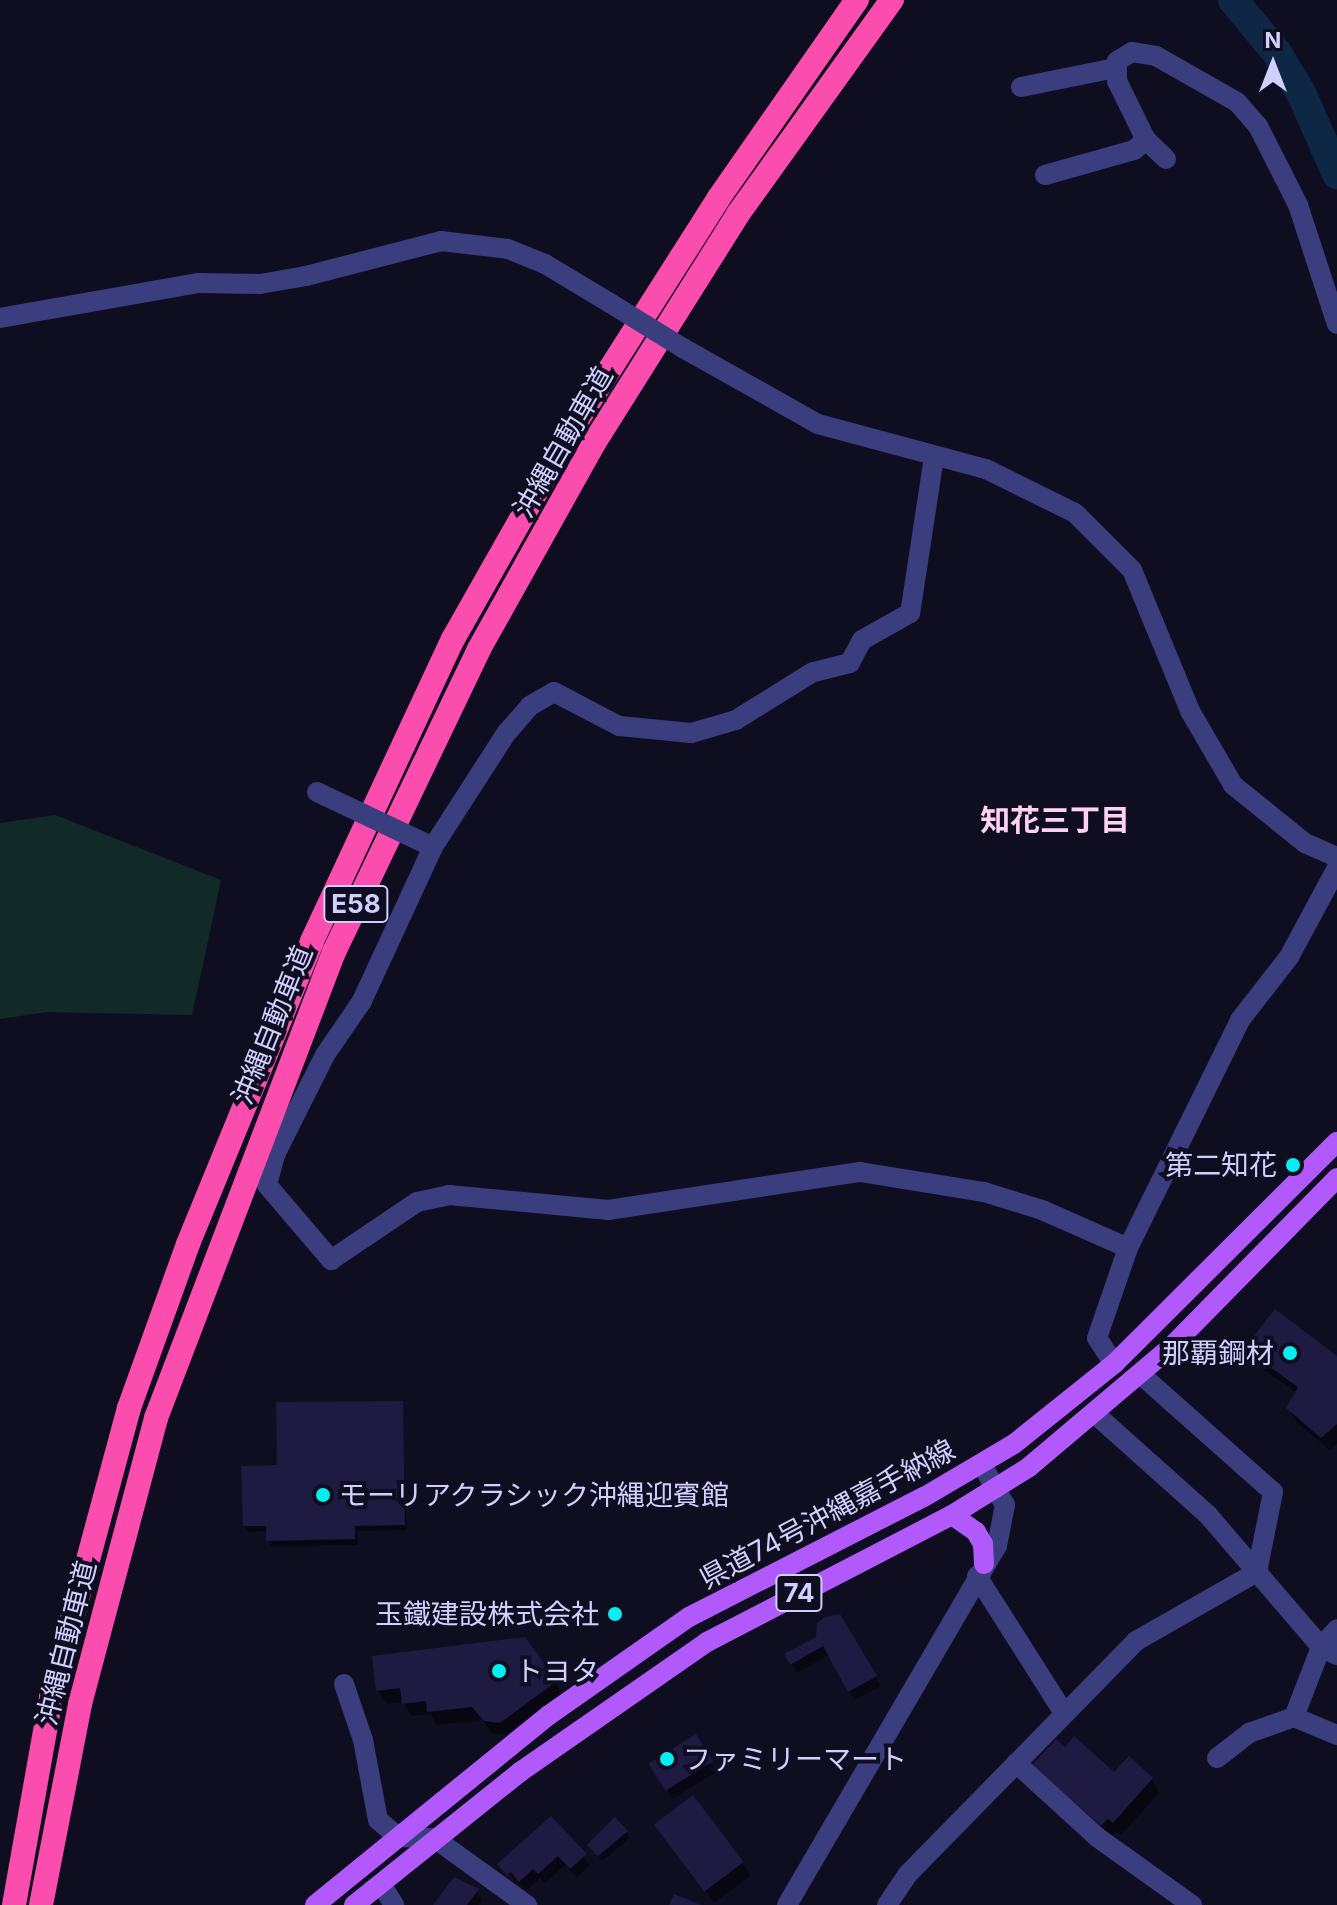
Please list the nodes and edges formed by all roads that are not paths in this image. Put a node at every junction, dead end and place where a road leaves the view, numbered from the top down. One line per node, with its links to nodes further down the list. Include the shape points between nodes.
1 (857, 0): 37 (highway, 沖縄自動車道 / E58, via 718,199 573,427 453,639 312,941 194,1230 129,1408 51,1697)
2 (892, 0): 38 (highway, 沖縄自動車道 / E58, via 738,214 594,443 479,649 334,952 156,1418 80,1704)
3 (1115, 68): 4 (street); 5 (street, via 1128,111); 9 (street, via 1132,52 1156,56 1237,102 1258,126 1298,205)
4 (1021, 87)
5 (1146, 140): 6 (street); 7 (street, via 1134,150)
6 (1166, 159)
7 (1045, 175)
8 (0, 318): 10 (street, bridge, via 199,283 260,284 306,276 441,241 508,249 545,264 818,424)
9 (1337, 324)
10 (934, 457): 12 (street, via 910,613 862,640 850,663 813,672 736,720 691,733 619,726 554,692 543,695 507,732); 13 (street, via 986,469 1034,489 1075,513 1109,542 1151,607 1190,711 1233,785 1305,843)
11 (317, 792): 12 (street, bridge)
12 (433, 847): 17 (street, via 362,1001 325,1055 275,1155 267,1185 331,1260 417,1202 449,1195 608,1210 860,1172 984,1192 1042,1210)
13 (1337, 857)
14 (1337, 868): 17 (street, via 1289,957 1240,1020)
15 (1337, 1142): 18 (main road, 県道74号沖縄嘉手納線 / 74)
16 (1337, 1178): 19 (main road, 県道74号沖縄嘉手納線 / 74)
17 (1128, 1248): 18 (street, via 1097,1338)
18 (1114, 1364): 21 (main road, 県道74号沖縄嘉手納線 / 74)
19 (1140, 1374): 20 (main road, 県道74号沖縄嘉手納線 / 74); 25 (street, via 1273,1492)
20 (1094, 1413): 22 (main road, 県道74号沖縄嘉手納線 / 74); 25 (street, via 1208,1515)
21 (982, 1465): 22 (street); 34 (main road, 県道74号沖縄嘉手納線 / 74, via 689,1617 549,1715)
22 (998, 1488): 23 (main road, 県道74号沖縄嘉手納線 / 74); 24 (street, via 1005,1523)
23 (952, 1515): 24 (main road, via 983,1544); 35 (main road, 県道74号沖縄嘉手納線 / 74, via 707,1642 607,1708)
24 (981, 1570): 29 (street); 43 (street)
25 (1257, 1572): 27 (street); 29 (street, via 1136,1641)
26 (1337, 1629): 27 (street)
27 (1329, 1651): 30 (street)
28 (344, 1684): 34 (street, via 363,1740 378,1820)
29 (1064, 1713): 33 (street)
30 (1294, 1717): 31 (street); 32 (street, via 1249,1733)
31 (1337, 1735)
32 (1217, 1758)
33 (1016, 1763): 44 (street, via 908,1874); 45 (street, via 1097,1837)
34 (398, 1837): 35 (street); 39 (main road, 県道74号沖縄嘉手納線 / 74)
35 (434, 1838): 36 (main road, 県道74号沖縄嘉手納線 / 74); 42 (street)
36 (381, 1884): 40 (main road, 県道74号沖縄嘉手納線 / 74); 41 (street)
37 (14, 1905)
38 (41, 1905)
39 (315, 1905)
40 (354, 1905)
41 (394, 1905)
42 (527, 1905)
43 (787, 1905)
44 (887, 1905)
45 (1192, 1905)

